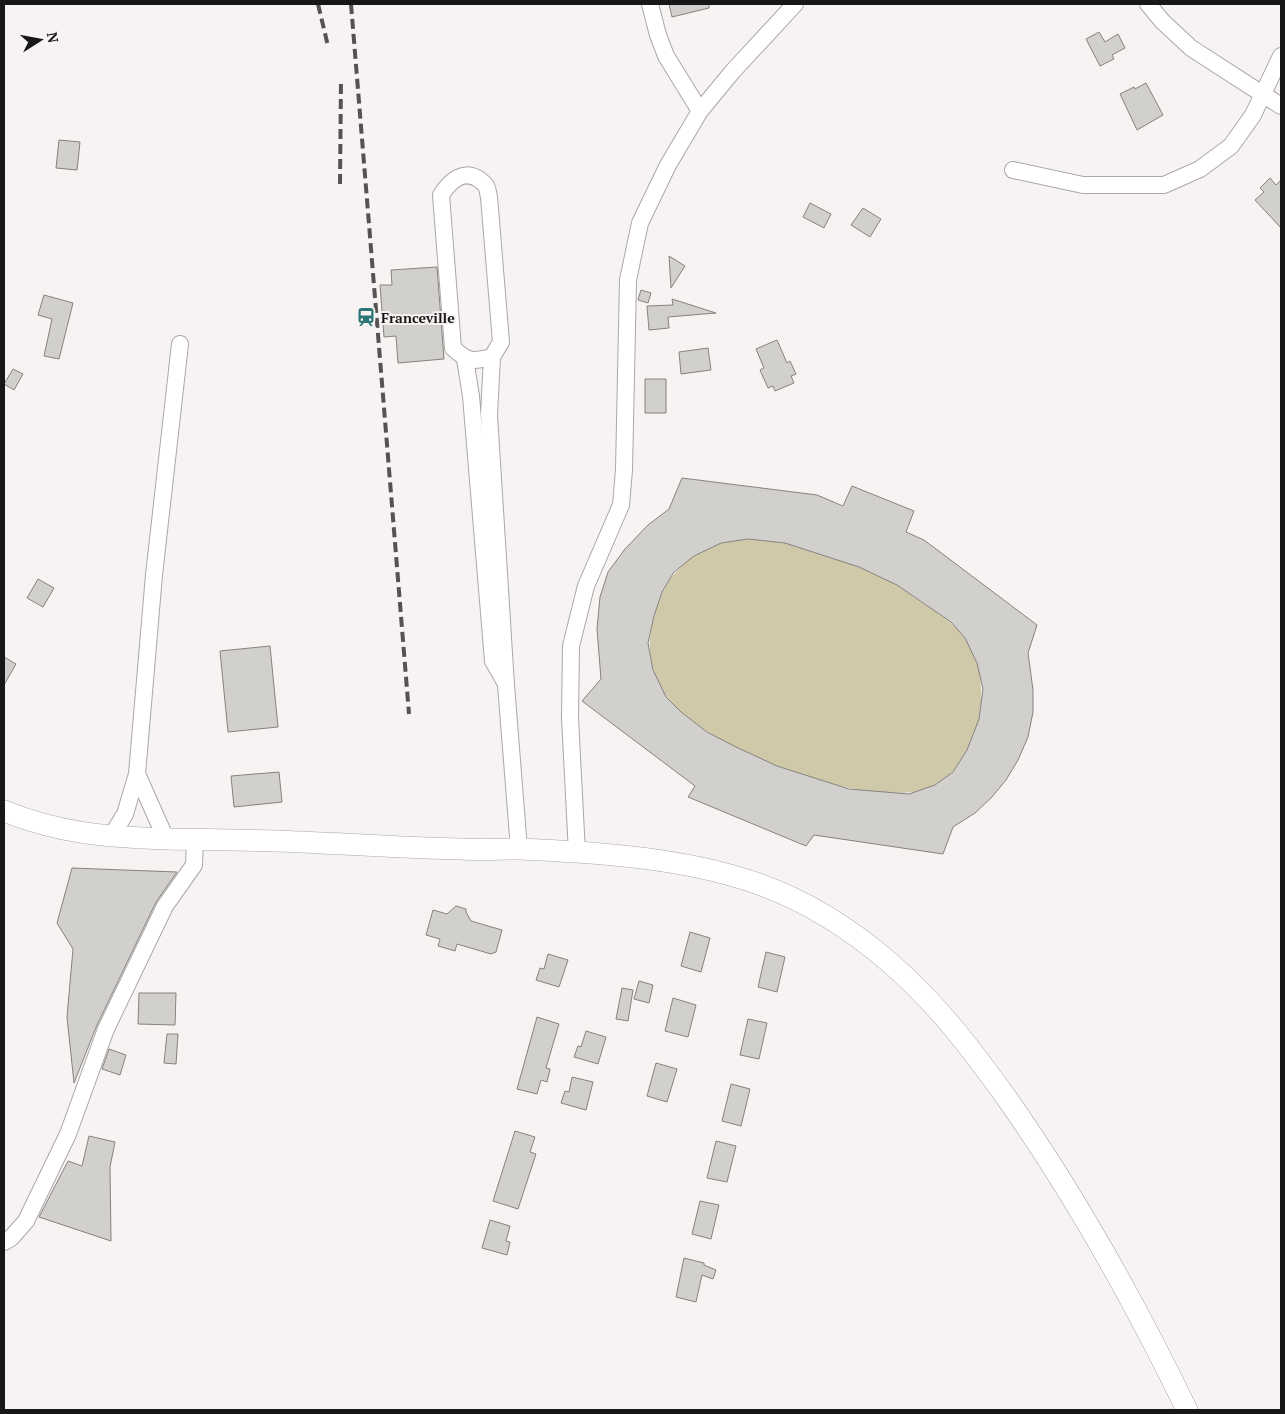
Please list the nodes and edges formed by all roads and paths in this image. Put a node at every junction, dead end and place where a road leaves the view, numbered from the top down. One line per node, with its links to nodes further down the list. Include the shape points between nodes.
1 (650, 4): 7 (street, via 666,56)
2 (795, 4): 7 (street)
3 (1148, 4): 5 (street, via 1190,48)
4 (1281, 56): 5 (street)
5 (1262, 94): 6 (street); 8 (street, via 1231,146 1200,169 1164,184 1083,185)
6 (1281, 106)
7 (700, 111): 19 (street, via 668,165 640,223 628,280 621,505 586,586 571,646 570,718)
8 (1013, 170)
9 (180, 344): 13 (street, via 154,575)
10 (492, 356): 11 (street, via 479,360); 11 (street, via 501,342 489,197 486,185 476,177 466,175 456,178 440,194 453,348); 12 (street, via 489,415)
11 (465, 359): 12 (street, via 471,396 492,661)
12 (506, 685): 18 (street)
13 (137, 774): 15 (street, via 125,814); 16 (street)
14 (4, 811): 15 (main road, via 48,827)
15 (111, 837): 16 (main road)
16 (166, 839): 17 (main road)
17 (195, 840): 18 (main road, via 294,841 462,850); 20 (street, via 194,865 165,906 106,1029 68,1134 26,1221)
18 (519, 849): 19 (main road)
19 (577, 853): 21 (main road, via 663,860 738,877 823,913 891,963 956,1032 1041,1148 1146,1327)
20 (4, 1242)
21 (1182, 1407)

